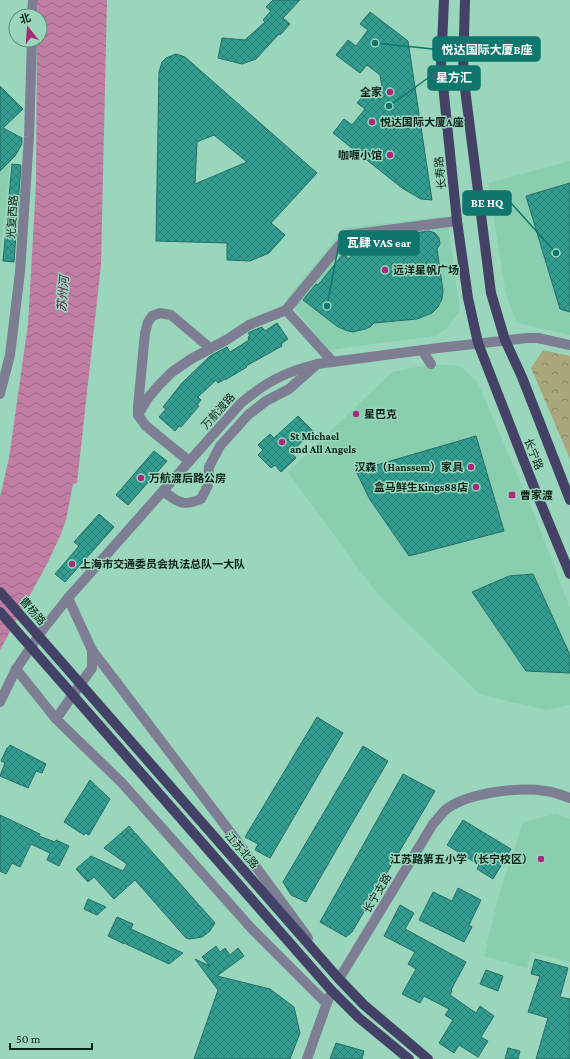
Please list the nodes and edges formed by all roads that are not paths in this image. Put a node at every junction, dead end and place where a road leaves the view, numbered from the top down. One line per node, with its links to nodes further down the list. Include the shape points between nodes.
1 (444, 0): 4 (main road, 长寿路, via 441,67)
2 (465, 0): 6 (main road, via 463,73 491,293)
3 (32, 48): 14 (street, 光复西路, via 20,272 12,347)
4 (457, 221): 5 (street, via 348,235); 7 (main road, 长寿路, via 468,298)
5 (286, 310): 9 (street, via 249,326); 11 (street)
6 (505, 340): 7 (street, 万航渡路); 8 (street, 万航渡路, via 538,338); 18 (main road, 长宁路)
7 (478, 342): 10 (street, 万航渡路); 19 (main road, 长宁路)
8 (570, 346)
9 (210, 348): 15 (street, via 172,372 148,398); 15 (street, via 171,315 160,313 152,316 145,333)
10 (422, 350): 11 (street, 万航渡路); 13 (street)
11 (333, 362): 12 (street, 万航渡路)
12 (317, 364): 16 (street, 万航渡路, via 284,374 256,390 241,402); 17 (street, via 289,389 266,401 248,415 220,446 209,467 208,485 201,499 191,503 178,502)
13 (431, 364)
14 (0, 394)
15 (138, 415): 16 (street, via 146,426)
16 (189, 462): 17 (street, 万航渡路)
17 (163, 491): 21 (street, 万航渡路)
18 (569, 493)
19 (570, 574)
20 (0, 592): 23 (main road, 曹杨路)
21 (68, 598): 24 (street); 25 (street, 万航渡路)
22 (0, 612): 31 (main road)
23 (48, 647): 30 (main road, 江苏北路)
24 (92, 650): 27 (street, via 92,668); 29 (street)
25 (16, 669): 26 (street, 万航渡路); 27 (street)
26 (0, 702)
27 (56, 718): 32 (street, via 122,783 252,929)
28 (570, 798): 30 (street, 长宁支路, via 548,791 524,789 477,796 448,809 433,824)
29 (311, 942)
30 (339, 979): 35 (main road, 江苏北路, via 364,1005)
31 (331, 990): 32 (street); 34 (main road, via 359,1018)
32 (326, 1003): 33 (street)
33 (306, 1059)
34 (409, 1059)
35 (428, 1059)

